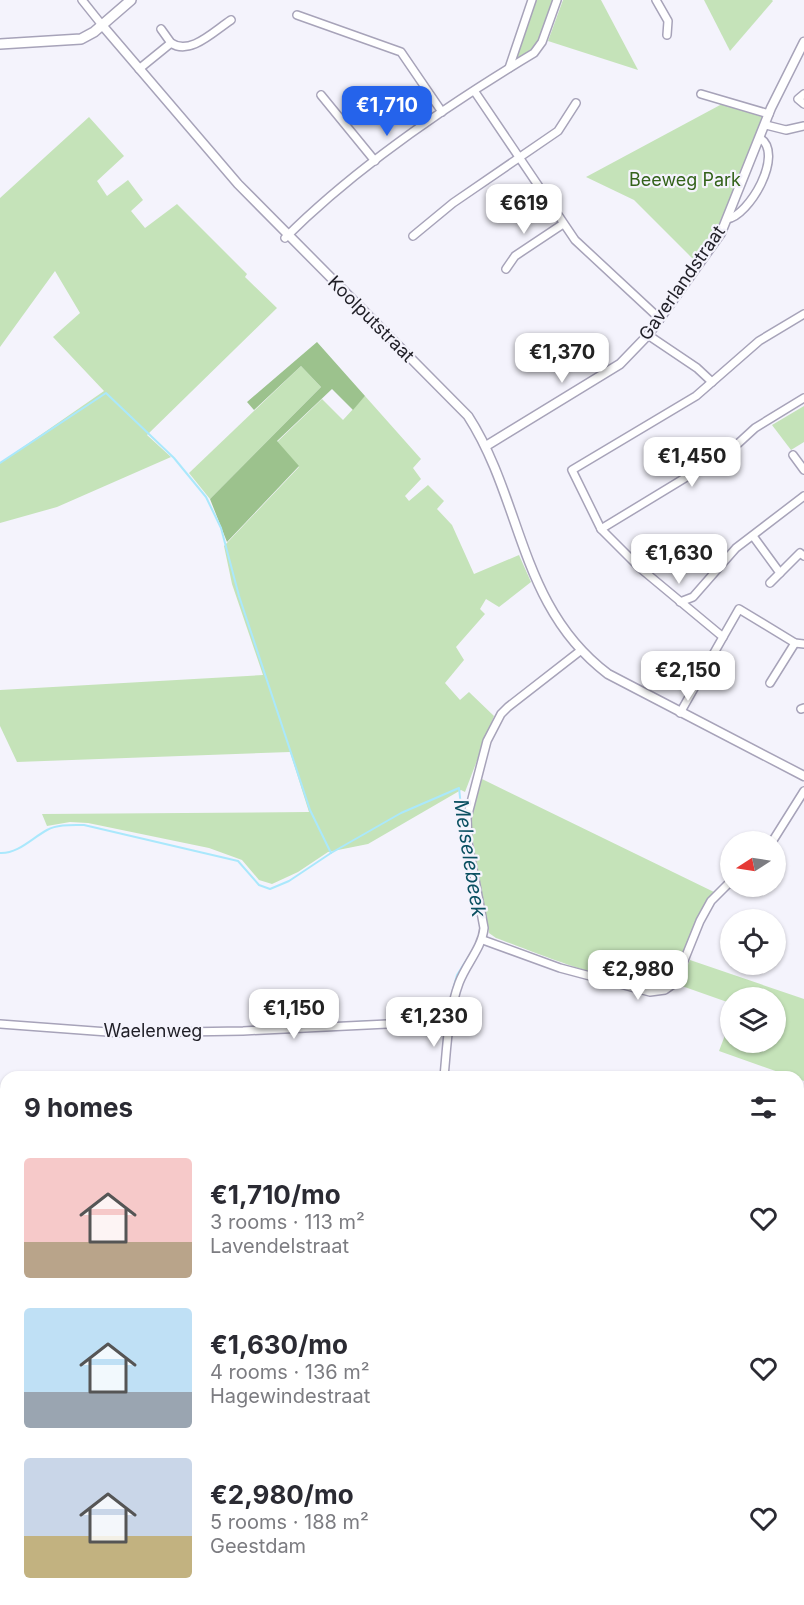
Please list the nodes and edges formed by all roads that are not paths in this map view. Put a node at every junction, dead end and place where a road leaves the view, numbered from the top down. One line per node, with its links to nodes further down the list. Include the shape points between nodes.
1 (81, 0): 8 (street)
2 (131, 0): 8 (main road)
3 (532, 0): 14 (street)
4 (557, 0): 14 (street, via 542,42 534,53)
5 (656, 0): 10 (street, via 668,21)
6 (297, 15): 22 (street, via 401,52)
7 (231, 20): 12 (street, via 188,48)
8 (102, 25): 13 (main road, via 90,35 70,41); 15 (street, Koolputstraat)
9 (161, 29): 12 (street)
10 (667, 35)
11 (804, 42): 23 (street, Gaverlandstraat)
12 (171, 43): 15 (street)
13 (0, 44)
14 (509, 68): 16 (street)
15 (139, 69): 32 (street, Koolputstraat)
16 (475, 92): 22 (street); 27 (street)
17 (321, 94): 28 (street)
18 (700, 94): 23 (street)
19 (804, 94): 21 (street, via 798,99)
20 (576, 103): 27 (street, via 558,131)
21 (804, 104)
22 (442, 112): 28 (street)
23 (769, 114): 24 (street, Gaverlandstraat)
24 (766, 124): 25 (street, via 786,130); 26 (street, Gaverlandstraat)
25 (804, 126)
26 (760, 138): 29 (street, Gaverlandstraat); 29 (street, Gaverlandstraat, via 767,147 766,175 744,207)
27 (519, 158): 30 (street); 31 (street)
28 (375, 160): 32 (street)
29 (728, 219): 35 (street, Gaverlandstraat, via 711,250)
30 (563, 224): 33 (street, via 515,256); 35 (street, via 582,248)
31 (413, 236)
32 (286, 237): 39 (street, Koolputstraat, via 468,416)
33 (506, 269)
34 (804, 314): 37 (street, via 759,341)
35 (660, 319): 36 (street, Gaverlandstraat)
36 (648, 335): 37 (street); 39 (street, Gaverlandstraat, via 620,364)
37 (712, 382): 43 (street, via 696,396 572,470)
38 (804, 398): 43 (street, via 755,428 730,450)
39 (486, 446): 52 (street, Koolputstraat, via 532,569 562,630)
40 (792, 455): 41 (street)
41 (804, 470)
42 (804, 496): 44 (street)
43 (601, 529): 48 (street)
44 (753, 536): 46 (street); 48 (street, via 720,565 693,597)
45 (804, 556): 46 (street, via 800,553)
46 (780, 573): 47 (street)
47 (770, 583)
48 (680, 602): 49 (street)
49 (723, 637): 50 (street, via 739,609); 54 (street)
50 (795, 643): 51 (street); 53 (street)
51 (804, 644)
52 (580, 651): 54 (street, Koolputstraat, via 608,674); 59 (street, via 508,707 487,741 468,806 466,831)
53 (770, 683)
54 (680, 713): 55 (street, Koolputstraat)
55 (804, 776)
56 (804, 791): 57 (street)
57 (779, 831)
58 (720, 893): 59 (street, via 711,902 675,983 665,990 650,992 560,968)
59 (483, 940): 60 (street, via 464,969)
60 (449, 1021): 61 (street, Waelenweg, via 121,1033); 62 (street)
61 (0, 1024)
62 (445, 1071)

